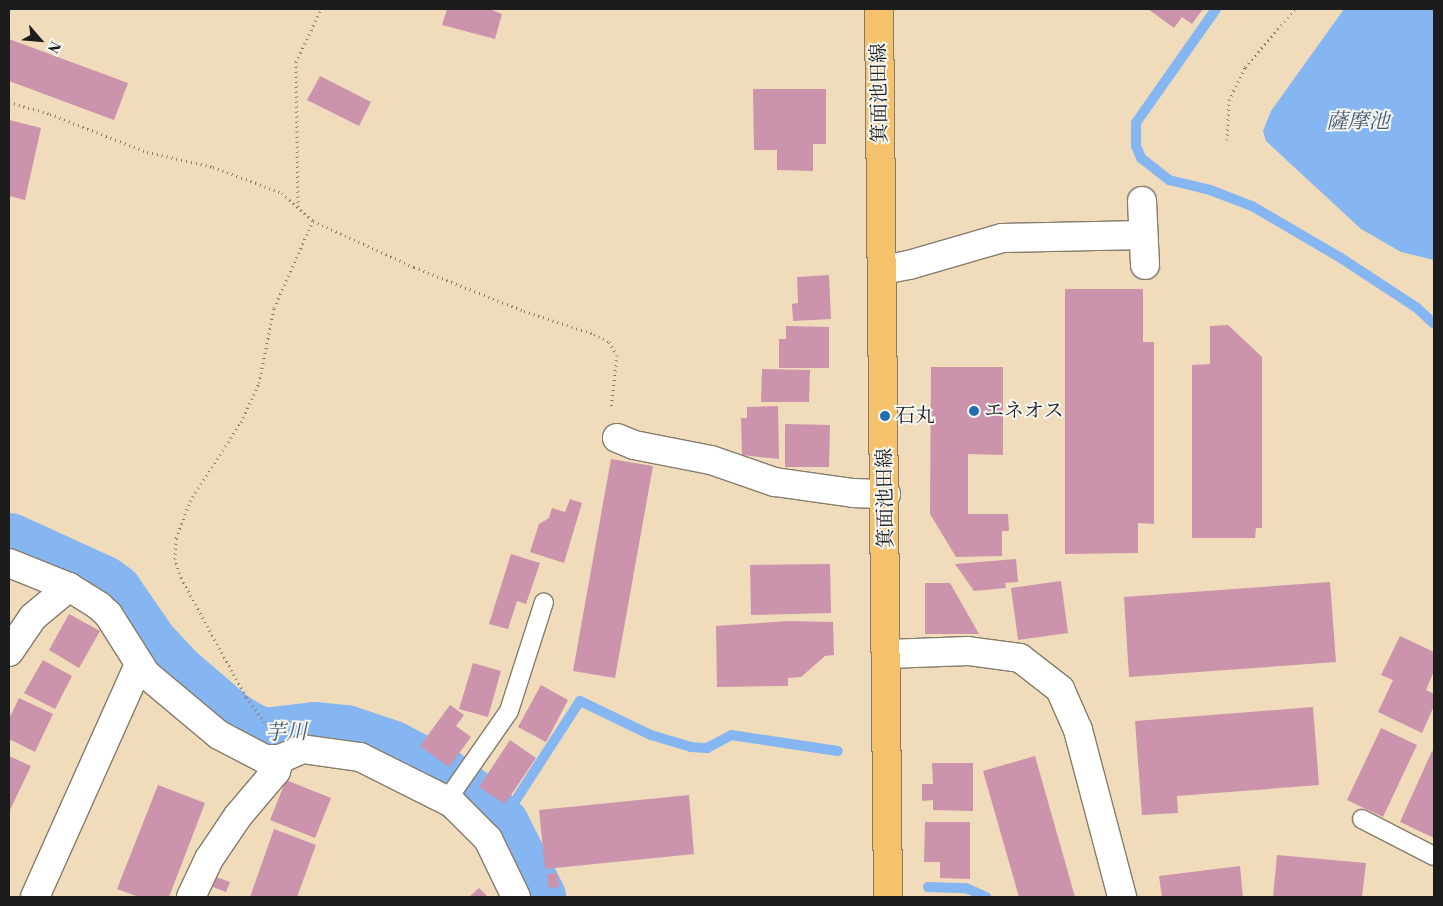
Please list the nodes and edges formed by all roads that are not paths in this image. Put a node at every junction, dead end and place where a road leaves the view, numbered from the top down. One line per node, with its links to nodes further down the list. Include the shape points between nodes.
1 (879, 9): 5 (main road, 箕面池田線)
2 (1142, 201): 3 (street)
3 (1143, 235): 4 (street); 5 (street, via 1002,238)
4 (1145, 265)
5 (883, 270): 7 (main road, 箕面池田線)
6 (617, 438): 7 (street, via 634,445 711,460 775,482 853,493)
7 (886, 494): 12 (main road, 箕面池田線)
8 (9, 563): 9 (street)
9 (69, 587): 11 (street, via 34,618); 13 (street, via 108,614)
10 (544, 602): 15 (lane, via 509,711)
11 (9, 652)
12 (888, 654): 21 (main road, 箕面池田線); 22 (street, via 968,651 1020,658 1060,690 1078,730)
13 (139, 664): 14 (street, via 195,718 219,735 265,759); 18 (street)
14 (280, 759): 15 (street, via 302,749 360,757); 19 (street, via 276,771 238,816 209,859)
15 (454, 790): 20 (street, via 464,812 488,839)
16 (1362, 819): 17 (lane)
17 (1434, 856)
18 (35, 897)
19 (192, 897)
20 (516, 897)
21 (888, 897)
22 (1122, 897)

